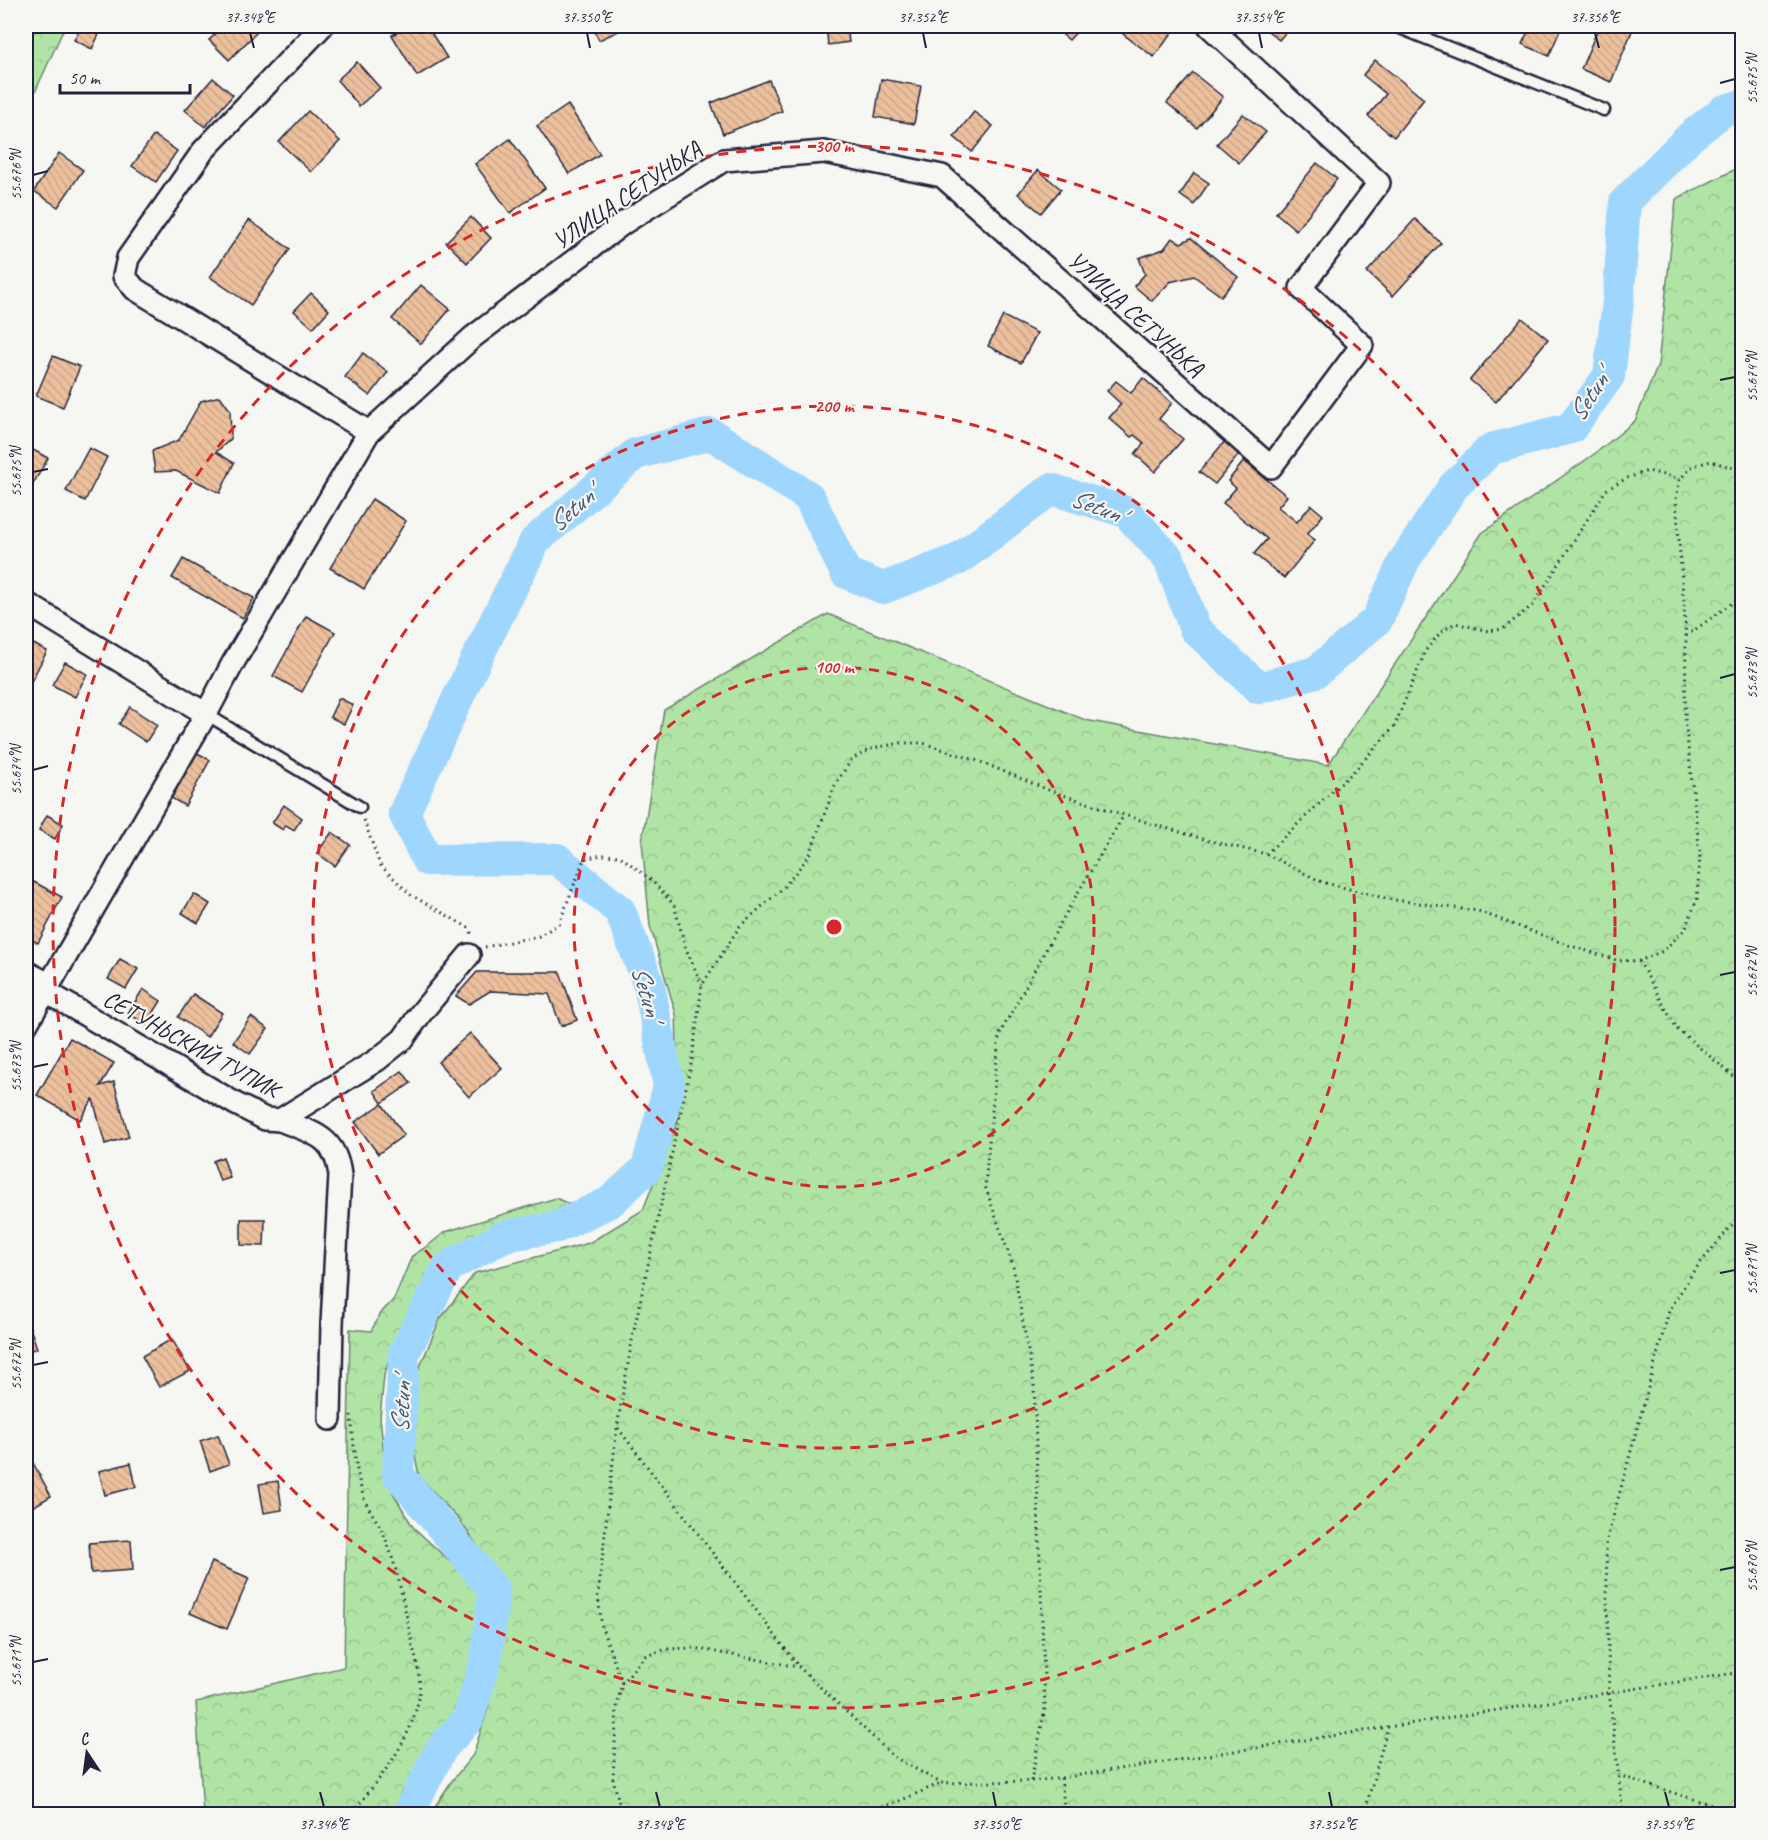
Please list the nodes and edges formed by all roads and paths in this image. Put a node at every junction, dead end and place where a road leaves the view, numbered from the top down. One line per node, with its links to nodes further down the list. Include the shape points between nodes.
1 (322, 26): 5 (street, via 203,151 128,258 124,276 135,289)
2 (1209, 26): 5 (street, УЛИЦА СЕТУНЬКА, via 1379,183 1301,288 1362,345 1271,467 942,176 824,152 724,160 634,215 473,337)
3 (1395, 26): 4 (lane)
4 (1604, 111)
5 (369, 432): 11 (street)
6 (1743, 468): 7 (path, via 1711,461 1693,466)
7 (1680, 479): 10 (path, via 1676,499); 14 (path, via 1648,471 1606,489 1533,605 1503,629 1488,631 1455,623 1440,633 1426,650 1394,727 1355,770)
8 (1743, 596): 10 (path)
9 (26, 603): 11 (street)
10 (1686, 636): 16 (path, via 1685,719 1700,855 1697,899 1686,928 1663,951)
11 (206, 714): 12 (lane); 19 (street)
12 (360, 807): 15 (path, via 380,865 411,894 469,928)
13 (1124, 815): 14 (path, via 1210,842); 18 (path, via 923,743 873,748 852,759 836,783 809,856 784,887 740,926); 33 (path, via 999,1035 985,1186 1013,1266 1034,1384 1045,1708)
14 (1266, 854): 16 (path, via 1322,882 1388,900 1478,911 1616,960)
15 (474, 952): 18 (path, via 539,936 559,924 584,859 620,856 651,880 674,905 686,949); 22 (street, СЕТУНЬСКИЙ ТУПИК, via 403,1040)
16 (1639, 961): 21 (path, via 1677,1029)
17 (26, 972): 19 (street, СЕТУНЬСКИЙ ТУПИК)
18 (702, 985): 25 (path, via 692,1060)
19 (47, 988): 20 (street); 22 (street, СЕТУНЬСКИЙ ТУПИК, via 236,1104 265,1119)
20 (26, 1025)
21 (1743, 1083)
22 (280, 1120): 24 (street, via 320,1135 332,1146 338,1160 332,1324)
23 (1743, 1212): 29 (path, via 1693,1272 1669,1311 1606,1543)
24 (340, 1416): 36 (path, via 365,1501 392,1556 418,1672 419,1695 412,1722 386,1770)
25 (617, 1427): 26 (path); 28 (path, via 598,1596 602,1628)
26 (799, 1667): 28 (path, via 694,1648 667,1649 645,1656); 34 (path, via 894,1756)
27 (1743, 1672): 29 (path)
28 (622, 1683): 37 (path, via 616,1707 613,1779)
29 (1609, 1692): 30 (path); 31 (path)
30 (1388, 1726): 32 (path); 40 (path)
31 (1618, 1775): 35 (path, via 1727,1810); 41 (path)
32 (1061, 1778): 33 (path); 39 (path)
33 (1031, 1781): 34 (path)
34 (941, 1783): 38 (path)
35 (1743, 1809)
36 (351, 1815)
37 (622, 1815)
38 (858, 1815)
39 (1065, 1815)
40 (1364, 1815)
41 (1623, 1815)

